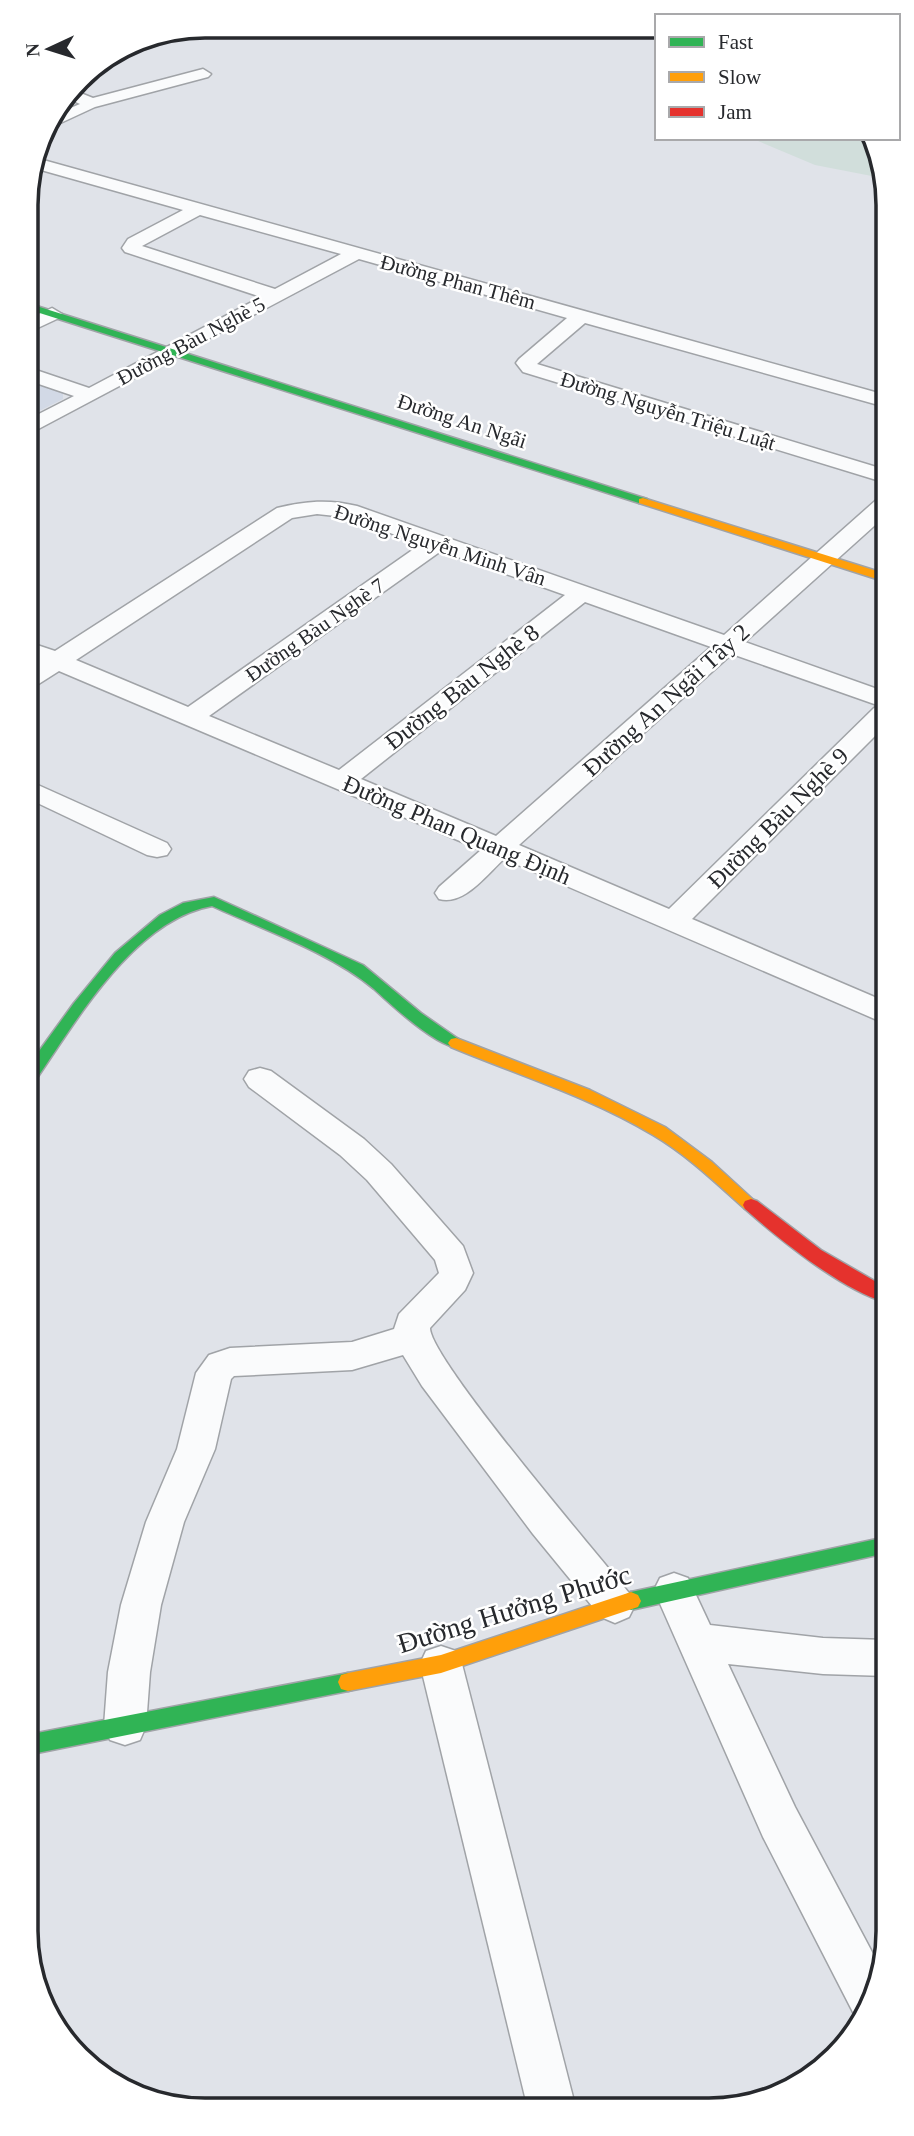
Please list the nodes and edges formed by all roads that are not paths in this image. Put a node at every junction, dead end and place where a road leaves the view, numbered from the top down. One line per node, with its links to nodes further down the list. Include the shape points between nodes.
1 (203, 74): 3 (street)
2 (79, 98): 3 (street)
3 (89, 104): 4 (street)
4 (65, 117)
5 (44, 165): 6 (street, Đường Phan Thêm)
6 (59, 170): 7 (street); 8 (street, Đường Phan Thêm)
7 (41, 177)
8 (198, 209): 9 (street, Đường Phan Thêm); 10 (street, via 131,248)
9 (355, 254): 10 (street, Đường Bàu Nghè 5); 13 (street, Đường Phan Thêm)
10 (277, 296): 15 (street, Đường Bàu Nghè 5)
11 (39, 310): 12 (main road, Đường An Ngãi)
12 (52, 314): 14 (street); 15 (main road, Đường An Ngãi)
13 (581, 316): 18 (street, Đường Phan Thêm); 20 (street, Đường Nguyễn Triệu Luật, via 526,363 530,368)
14 (39, 321)
15 (173, 351): 17 (street, Đường Bàu Nghè 5); 23 (main road, Đường An Ngãi)
16 (39, 377): 17 (street)
17 (91, 395): 19 (street, Đường Bàu Nghè 5)
18 (876, 398)
19 (39, 423)
20 (876, 474)
21 (876, 512): 23 (street, Đường An Ngãi Tây 2)
22 (438, 542): 25 (street, Đường Nguyễn Minh Vân); 28 (street, Đường Nguyễn Minh Vân, via 334,508 285,513); 31 (street, Đường Bàu Nghè 7)
23 (823, 558): 24 (main road, Đường An Ngãi); 26 (street, Đường An Ngãi Tây 2)
24 (876, 575)
25 (582, 593): 26 (street, Đường Nguyễn Minh Vân); 33 (street, Đường Bàu Nghè 8)
26 (728, 644): 30 (street, Đường Nguyễn Minh Vân); 35 (street, Đường An Ngãi Tây 2)
27 (39, 653): 28 (street, Đường Phan Quang Định)
28 (57, 661): 29 (street, Đường Nguyễn Minh Vân); 31 (street, Đường Phan Quang Định)
29 (39, 673)
30 (876, 696)
31 (191, 717): 33 (street, Đường Phan Quang Định)
32 (876, 720): 38 (street, Đường Bàu Nghè 9)
33 (342, 781): 35 (street, Đường Phan Quang Định)
34 (39, 794): 36 (street)
35 (500, 848): 37 (street, Đường An Ngãi Tây 2); 38 (street, Đường Phan Quang Định)
36 (157, 849)
37 (449, 893)
38 (673, 922): 39 (street, Đường Phan Quang Định)
39 (876, 1009)
40 (38, 1064): 42 (main road, via 95,986 130,947 183,909 203,900 214,901 358,968 453,1042 589,1095 660,1132 788,1237)
41 (260, 1079): 43 (street, via 352,1147 451,1255 456,1273 453,1281 412,1324)
42 (875, 1290)
43 (412, 1338): 46 (street, via 435,1376); 50 (street, via 352,1356 230,1362 214,1373 196,1449 166,1522 141,1605)
44 (875, 1547): 45 (main road, Đường Hưởng Phước)
45 (674, 1590): 46 (main road, Đường Hưởng Phước); 47 (street)
46 (615, 1605): 49 (main road, Đường Hưởng Phước)
47 (698, 1642): 48 (street); 52 (street, via 779,1822)
48 (875, 1658)
49 (441, 1664): 50 (main road, Đường Hưởng Phước); 53 (street)
50 (125, 1726): 51 (main road, Đường Hưởng Phước)
51 (38, 1743)
52 (866, 1987)
53 (549, 2098)

